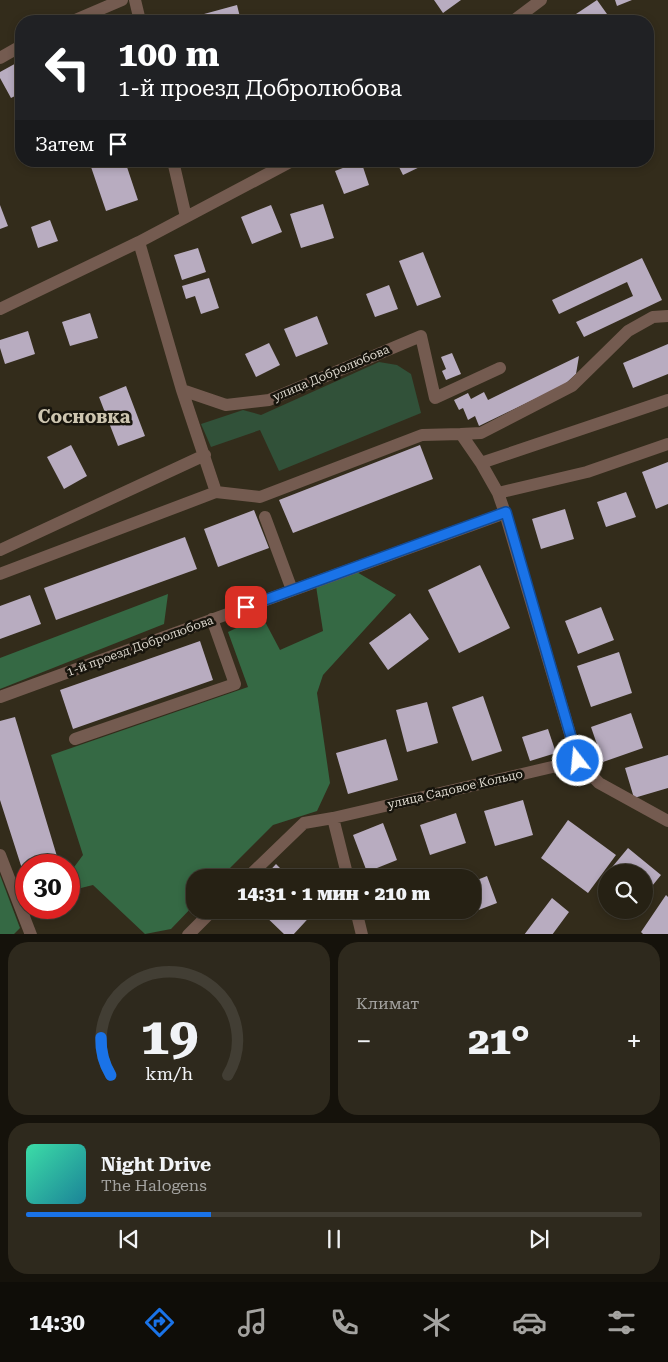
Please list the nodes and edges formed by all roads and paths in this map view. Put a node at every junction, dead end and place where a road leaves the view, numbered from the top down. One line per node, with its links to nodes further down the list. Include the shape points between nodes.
1 (122, 0): 4 (street)
2 (135, 0): 5 (street)
3 (541, 0): 6 (street)
4 (87, 15)
5 (139, 15)
6 (521, 15)
7 (15, 49): 8 (street)
8 (0, 58)
9 (174, 167): 11 (street)
10 (281, 167): 11 (street)
11 (186, 217): 12 (street)
12 (139, 242): 13 (street); 16 (street)
13 (0, 309)
14 (668, 316): 18 (street, via 653,317 628,332 572,386 481,433)
15 (500, 368): 16 (street, улица Добролюбова, via 435,398 421,336 269,400 226,405)
16 (182, 390): 20 (street)
17 (668, 400): 21 (street)
18 (461, 434): 21 (street); 22 (street, via 422,435 260,497)
19 (668, 444): 23 (street, via 587,472)
20 (205, 455): 22 (street); 26 (street)
21 (481, 463): 23 (street)
22 (216, 492): 27 (street)
23 (498, 493): 24 (street)
24 (506, 512): 28 (street, 1-й проезд Добролюбова); 32 (street)
25 (265, 516): 28 (street)
26 (0, 550)
27 (0, 574)
28 (292, 590): 29 (street, 1-й проезд Добролюбова)
29 (212, 619): 30 (street, 1-й проезд Добролюбова); 31 (street, via 235,684)
30 (0, 696)
31 (75, 739)
32 (578, 761): 33 (street, улица Садовое Кольцо); 34 (street, via 599,783)
33 (333, 818): 36 (street, улица Садовое Кольцо, via 304,823); 37 (street)
34 (667, 820)
35 (0, 855): 40 (street)
36 (256, 869)
37 (346, 869)
38 (204, 919): 41 (street)
39 (358, 919): 42 (street)
40 (31, 934)
41 (188, 934)
42 (362, 934)

